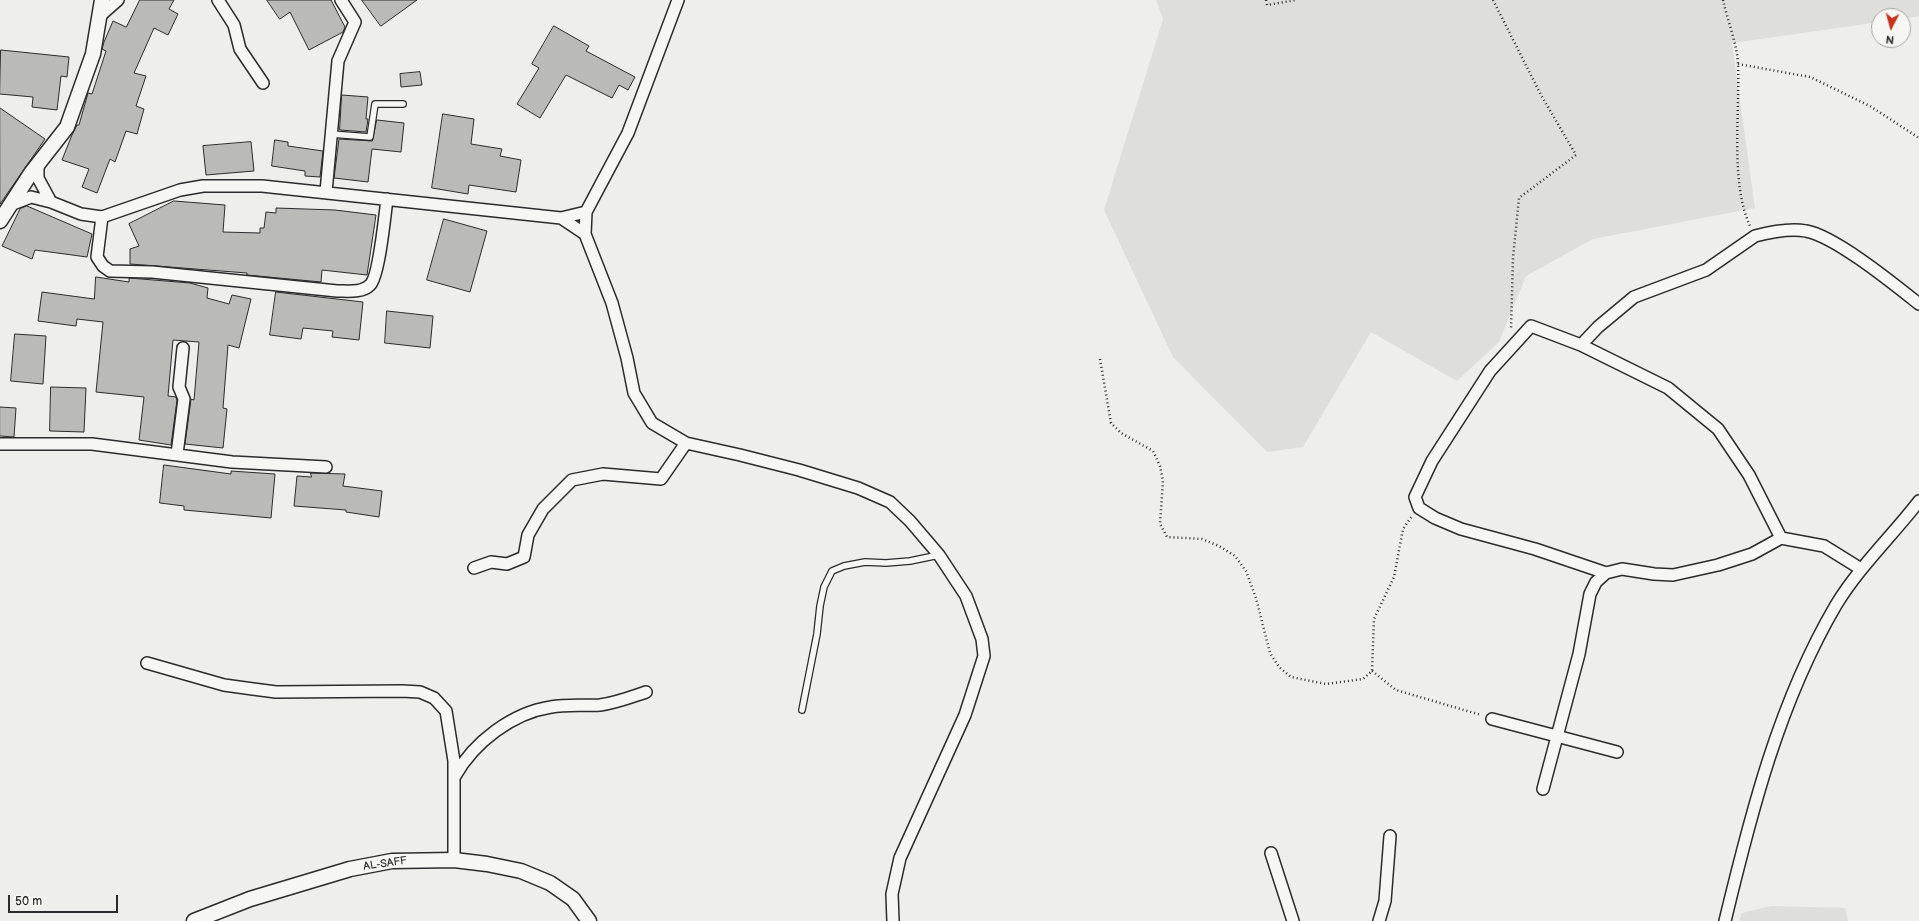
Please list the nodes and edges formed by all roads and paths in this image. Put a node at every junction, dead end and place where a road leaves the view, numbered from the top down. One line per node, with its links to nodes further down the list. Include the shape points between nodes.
1 (102, 0): 10 (street)
2 (118, 0): 10 (street)
3 (218, 0): 12 (street, via 234,25 240,49)
4 (341, 0): 14 (street, via 355,22 338,61)
5 (678, 0): 21 (street, via 628,133)
6 (1266, 0): 7 (path, via 1267,5)
7 (1296, 0)
8 (1493, 0): 29 (path, via 1541,95 1576,155 1519,198 1513,258)
9 (1723, 0): 11 (path)
10 (101, 14): 16 (street, via 93,54 67,127)
11 (1738, 64): 15 (path, via 1810,77 1870,106); 25 (path, via 1737,122 1741,192 1746,218)
12 (263, 83)
13 (403, 104): 14 (lane, via 375,104 370,137)
14 (331, 134): 17 (street)
15 (1919, 138)
16 (38, 165): 19 (street, via 38,178); 20 (street)
17 (326, 192): 18 (street); 22 (street, via 262,186 203,186 155,197)
18 (387, 199): 22 (street, via 376,273 371,284 358,291 152,272 110,271 97,257); 23 (street)
19 (51, 202): 20 (street, via 31,197); 22 (street, via 81,214)
20 (4, 212)
21 (586, 212): 23 (street); 24 (street)
22 (102, 217)
23 (561, 218): 24 (street)
24 (585, 234): 31 (street, via 612,303 634,393 652,423)
25 (1755, 236): 26 (street, via 1806,231 1826,238 1886,278); 27 (street, via 1706,270 1634,297 1598,327)
26 (1919, 304)
27 (1582, 345): 29 (street, via 1530,326); 37 (street, via 1668,388 1718,429 1749,475)
28 (182, 348): 33 (street, via 179,387 184,399)
29 (1510, 349): 36 (street, via 1490,371 1432,461 1415,497)
30 (1100, 359): 43 (path, via 1111,423 1121,434 1153,451 1160,466 1163,481 1160,524 1167,537 1202,539 1234,556 1246,570 1270,653 1279,667 1291,677 1326,684 1363,679)
31 (686, 443): 38 (street, via 799,470 858,488 890,502); 39 (street, via 661,479 603,474 572,480 543,509 528,535 524,556 508,564 491,562)
32 (0, 444): 33 (street, via 92,444)
33 (177, 454): 34 (street, via 232,462)
34 (326, 467)
35 (1919, 501): 40 (street)
36 (1419, 508): 41 (street, via 1461,529 1535,549); 43 (path, via 1403,529 1394,577 1374,619)
37 (1781, 538): 40 (street, via 1824,546); 41 (street, via 1752,554 1673,575 1622,569)
38 (939, 555): 45 (lane, via 904,562 865,562 832,571 821,599); 56 (street, via 966,596 982,639 984,656 965,715 900,858 892,894)
39 (474, 568)
40 (1861, 569): 59 (street, via 1836,605 1804,669 1768,758 1744,843)
41 (1606, 573): 47 (street, via 1596,582 1590,594 1579,654)
42 (147, 663): 49 (street, via 224,685 276,692 420,692 434,698 446,711)
43 (1372, 671): 46 (path, via 1396,690)
44 (646, 692): 49 (street, via 599,705 551,707 531,713 482,741)
45 (802, 710)
46 (1492, 719): 47 (street)
47 (1558, 737): 48 (street); 50 (street)
48 (1617, 752)
49 (454, 776): 53 (street)
50 (1543, 789)
51 (1390, 836): 58 (street, via 1385,901)
52 (1271, 853): 57 (street)
53 (454, 860): 54 (street, AL-SAFF, via 392,861 350,869 250,900); 55 (street, AL-SAFF, via 521,871 550,883 573,899)
54 (194, 921)
55 (589, 921)
56 (893, 921)
57 (1293, 921)
58 (1379, 921)
59 (1726, 921)

